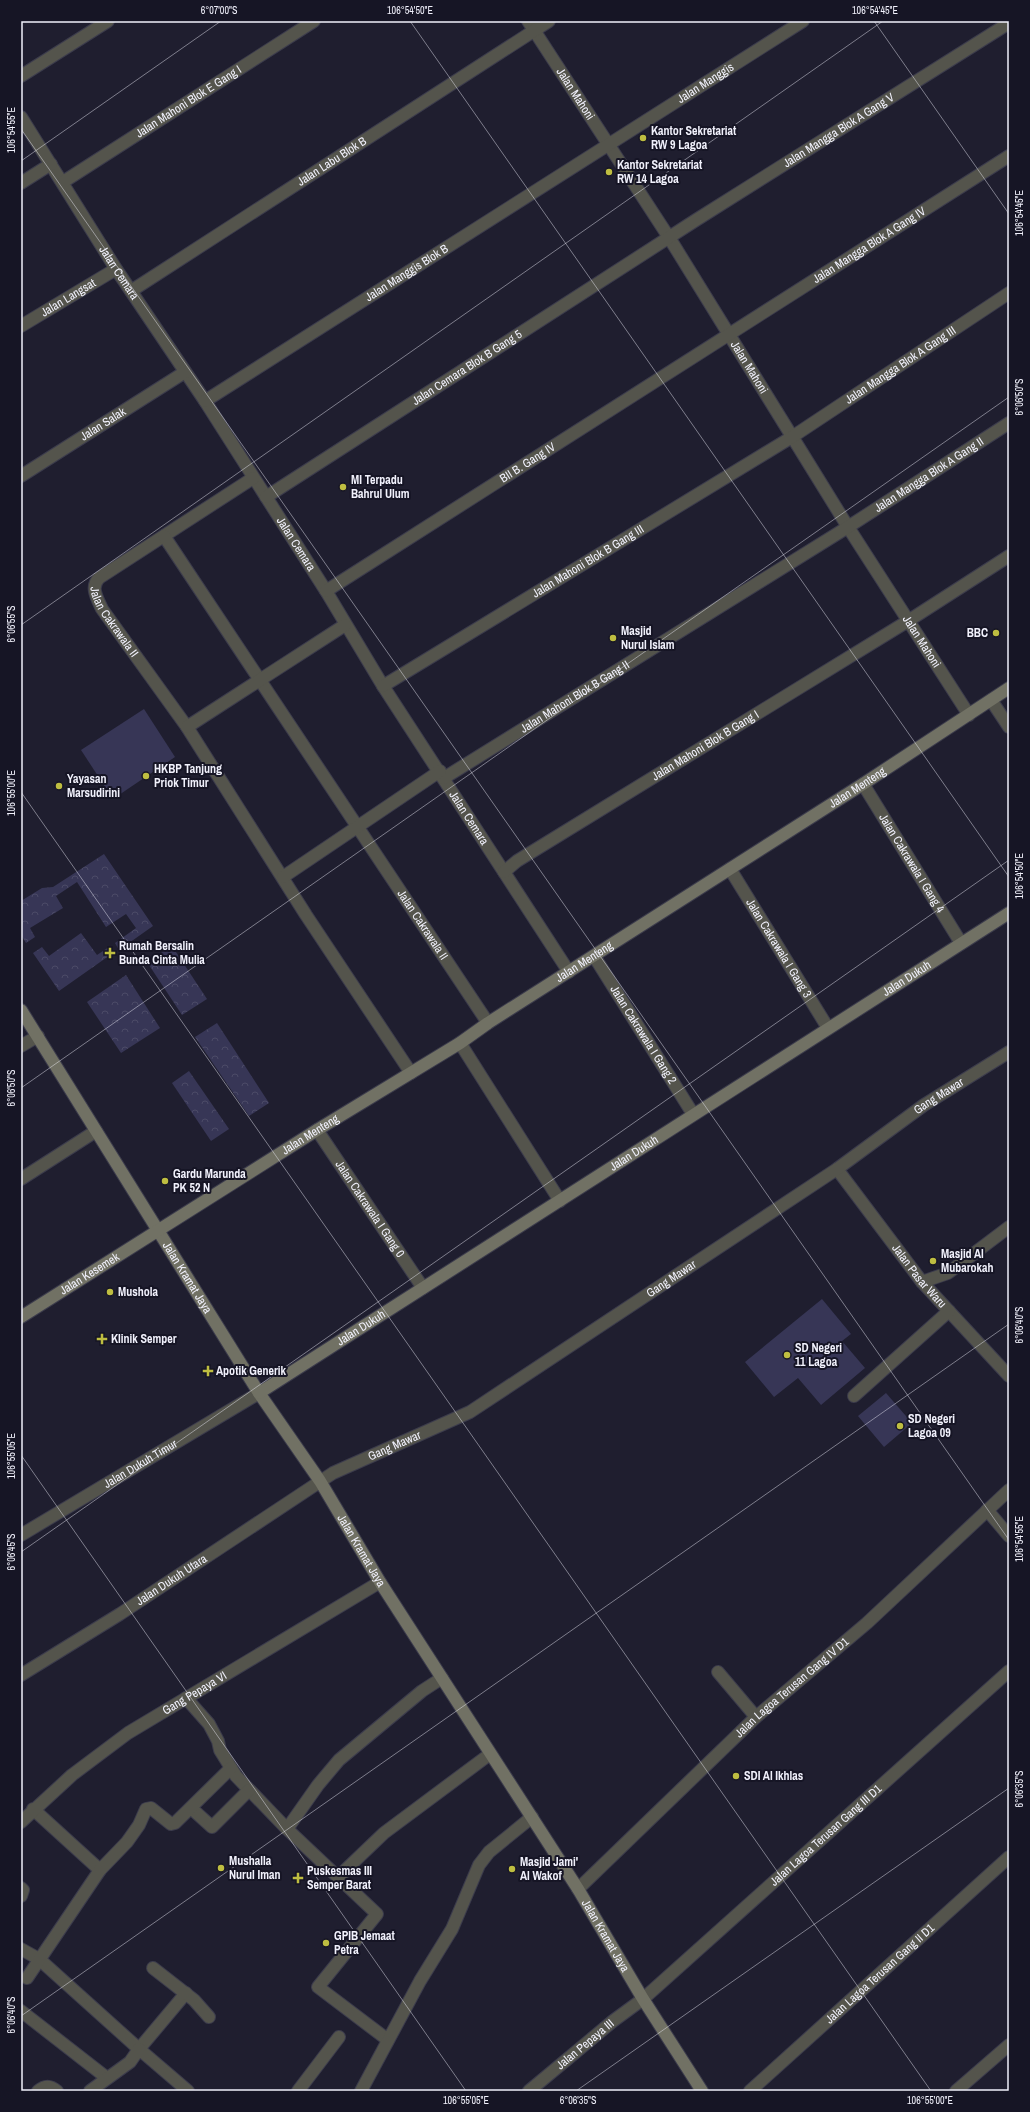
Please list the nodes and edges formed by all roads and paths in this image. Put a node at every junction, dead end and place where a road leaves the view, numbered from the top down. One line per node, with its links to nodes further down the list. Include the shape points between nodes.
1 (108, 21): 7 (street)
2 (314, 21): 13 (street, Jalan Mahoni Blok E Gang I)
3 (549, 21): 6 (street, Jalan Labu Blok B)
4 (802, 21): 9 (street, Jalan Manggis)
5 (1009, 23): 14 (street, Jalan Mangga Blok A Gang V)
6 (531, 26): 9 (street, Jalan Mahoni); 16 (street, Jalan Labu Blok B)
7 (21, 76)
8 (21, 117): 11 (street, Jalan Cemara)
9 (608, 146): 14 (street, Jalan Mahoni); 21 (street, Jalan Manggis Blok B)
10 (1009, 156): 19 (street, Jalan Mangga Blok A Gang IV)
11 (47, 166): 12 (street); 13 (street, Jalan Cemara)
12 (21, 182)
13 (63, 182): 15 (street, Jalan Cemara)
14 (670, 239): 19 (street, Jalan Mahoni); 26 (street, Jalan Cemara Blok B Gang 5)
15 (116, 268): 16 (street, Jalan Cemara); 18 (street, Jalan Langsat)
16 (131, 291): 20 (street, Jalan Cemara)
17 (1009, 293): 23 (street, Jalan Mangga Blok A Gang III)
18 (21, 326)
19 (730, 334): 23 (street, Jalan Mahoni); 30 (street, BII B. Gang IV)
20 (185, 372): 21 (street, Jalan Cemara); 24 (street, Jalan Salak)
21 (205, 401): 25 (street, Jalan Cemara)
22 (1009, 422): 27 (street, Jalan Mangga Blok A Gang II)
23 (792, 437): 27 (street, Jalan Mahoni); 34 (street, Jalan Mahoni Blok B Gang III)
24 (21, 476)
25 (252, 478): 26 (street, Jalan Cemara); 28 (street, Jalan Cakrawala II)
26 (266, 497): 30 (street, Jalan Cemara)
27 (848, 527): 31 (street, Jalan Mahoni); 40 (street, Jalan Mahoni Blok B Gang II, via 479,754)
28 (164, 536): 33 (street, Jalan Cakrawala II); 38 (street, Jalan Cakrawala II, via 99,578 94,588 102,609)
29 (1009, 556): 31 (street, Jalan Mahoni Blok B Gang I)
30 (326, 591): 32 (street, Jalan Cemara)
31 (908, 622): 37 (street, Jalan Mahoni); 44 (street, Jalan Mahoni Blok B Gang I, via 517,861)
32 (345, 625): 33 (street); 34 (street, Jalan Cemara)
33 (260, 678): 38 (street); 42 (street, Jalan Cakrawala II)
34 (383, 686): 40 (street, Jalan Cemara)
35 (1009, 688): 36 (street, Jalan Menteng)
36 (991, 700): 37 (street, Jalan Menteng); 39 (street)
37 (969, 715): 41 (street, Jalan Menteng)
38 (187, 727): 45 (street, Jalan Cakrawala II)
39 (1009, 727)
40 (442, 774): 42 (street); 44 (street, Jalan Cemara)
41 (863, 784): 43 (street, Jalan Menteng); 47 (street, Jalan Cakrawala I Gang 4)
42 (359, 826): 45 (street); 51 (street, Jalan Cakrawala II)
43 (730, 869): 48 (street, Jalan Menteng); 52 (street, Jalan Cakrawala I Gang 3)
44 (504, 872): 49 (street, Jalan Cemara)
45 (283, 877): 57 (street, Jalan Cakrawala II)
46 (1009, 913): 47 (street, Jalan Dukuh)
47 (961, 943): 52 (street, Jalan Dukuh)
48 (594, 956): 49 (street, Jalan Menteng); 58 (street, Jalan Cakrawala I Gang 2)
49 (569, 972): 51 (street, Jalan Menteng)
50 (21, 1010): 53 (street, Jalan Kramat Jaya)
51 (488, 1023): 54 (street, Jalan Menteng)
52 (828, 1028): 58 (street, Jalan Dukuh)
53 (38, 1036): 55 (street); 60 (street, Jalan Kramat Jaya)
54 (460, 1043): 57 (street, Jalan Menteng); 63 (street)
55 (21, 1046)
56 (1009, 1052): 61 (street, Gang Mawar, via 924,1105)
57 (411, 1073): 59 (street, Jalan Menteng)
58 (693, 1114): 63 (street, Jalan Dukuh)
59 (317, 1130): 65 (street, Jalan Menteng); 67 (street, Jalan Cakrawala I Gang 0)
60 (96, 1131): 62 (street); 65 (street, Jalan Kramat Jaya)
61 (837, 1169): 66 (street, Jalan Pasar Waru); 73 (street, Gang Mawar, via 470,1412)
62 (21, 1179)
63 (560, 1201): 67 (street, Jalan Dukuh)
64 (1009, 1227): 66 (street, via 948,1273)
65 (157, 1230): 69 (street, Jalan Kesemek); 71 (street, Jalan Kramat Jaya)
66 (922, 1282): 68 (street, Jalan Pasar Waru)
67 (423, 1288): 71 (street, Jalan Dukuh)
68 (949, 1311): 70 (street, Jalan Pasar Waru); 72 (street)
69 (21, 1317)
70 (1009, 1376)
71 (259, 1392): 73 (street, Jalan Kramat Jaya); 76 (street, Jalan Dukuh Timur)
72 (854, 1396)
73 (320, 1481): 78 (street, Jalan Kramat Jaya); 81 (street, Jalan Dukuh Utara, via 120,1614)
74 (1009, 1490): 75 (street, Jalan Lagoa Terusan Gang IV D1)
75 (987, 1510): 77 (street); 84 (street, Jalan Lagoa Terusan Gang IV D1, via 867,1624)
76 (21, 1535)
77 (1009, 1536)
78 (380, 1582): 82 (street, Jalan Kramat Jaya); 83 (street, Gang Pepaya VI)
79 (1009, 1671): 104 (street, Jalan Lagoa Terusan Gang III D1)
80 (718, 1672): 84 (street)
81 (21, 1675)
82 (442, 1678): 85 (street, Jalan Kramat Jaya); 92 (street, via 422,1691 339,1760)
83 (186, 1698): 86 (street, via 209,1724); 89 (street, Gang Pepaya VI, via 128,1733 72,1775)
84 (756, 1717): 97 (street, Jalan Lagoa Terusan Gang IV D1)
85 (490, 1754): 90 (street, Jalan Kramat Jaya); 95 (street, via 384,1832)
86 (230, 1768): 87 (street); 88 (street)
87 (249, 1790): 88 (street, via 212,1827); 92 (street)
88 (191, 1808): 94 (street, via 173,1824 151,1808 146,1808 139,1825 127,1842)
89 (33, 1809): 91 (street, Gang Pepaya VI); 94 (street)
90 (532, 1817): 97 (street, Jalan Kramat Jaya); 108 (street, via 502,1839 479,1865 452,1929)
91 (21, 1822)
92 (287, 1829): 95 (street)
93 (1009, 1857): 120 (street, Jalan Lagoa Terusan Gang II D1)
94 (100, 1870): 100 (street)
95 (338, 1877): 108 (street, via 378,1914 318,1987)
96 (21, 1888): 98 (street)
97 (578, 1889): 104 (street, Jalan Kramat Jaya)
98 (21, 1896)
99 (21, 1949): 100 (street)
100 (38, 1959): 102 (street); 110 (street)
101 (153, 1968): 103 (street)
102 (27, 1978)
103 (186, 1993): 106 (street); 110 (street)
104 (643, 1999): 118 (street, Jalan Pepaya III); 119 (street, Jalan Kramat Jaya)
105 (21, 2011): 111 (street)
106 (209, 2017)
107 (339, 2037): 116 (street)
108 (388, 2040): 117 (street)
109 (1009, 2045): 121 (street)
110 (139, 2050): 111 (street, via 130,2062); 115 (street)
111 (107, 2078): 114 (street)
112 (38, 2091): 113 (street, via 43,2087 51,2087)
113 (57, 2091)
114 (90, 2091)
115 (188, 2091)
116 (298, 2091)
117 (361, 2091)
118 (529, 2091)
119 (702, 2091)
120 (750, 2091)
121 (956, 2091)

